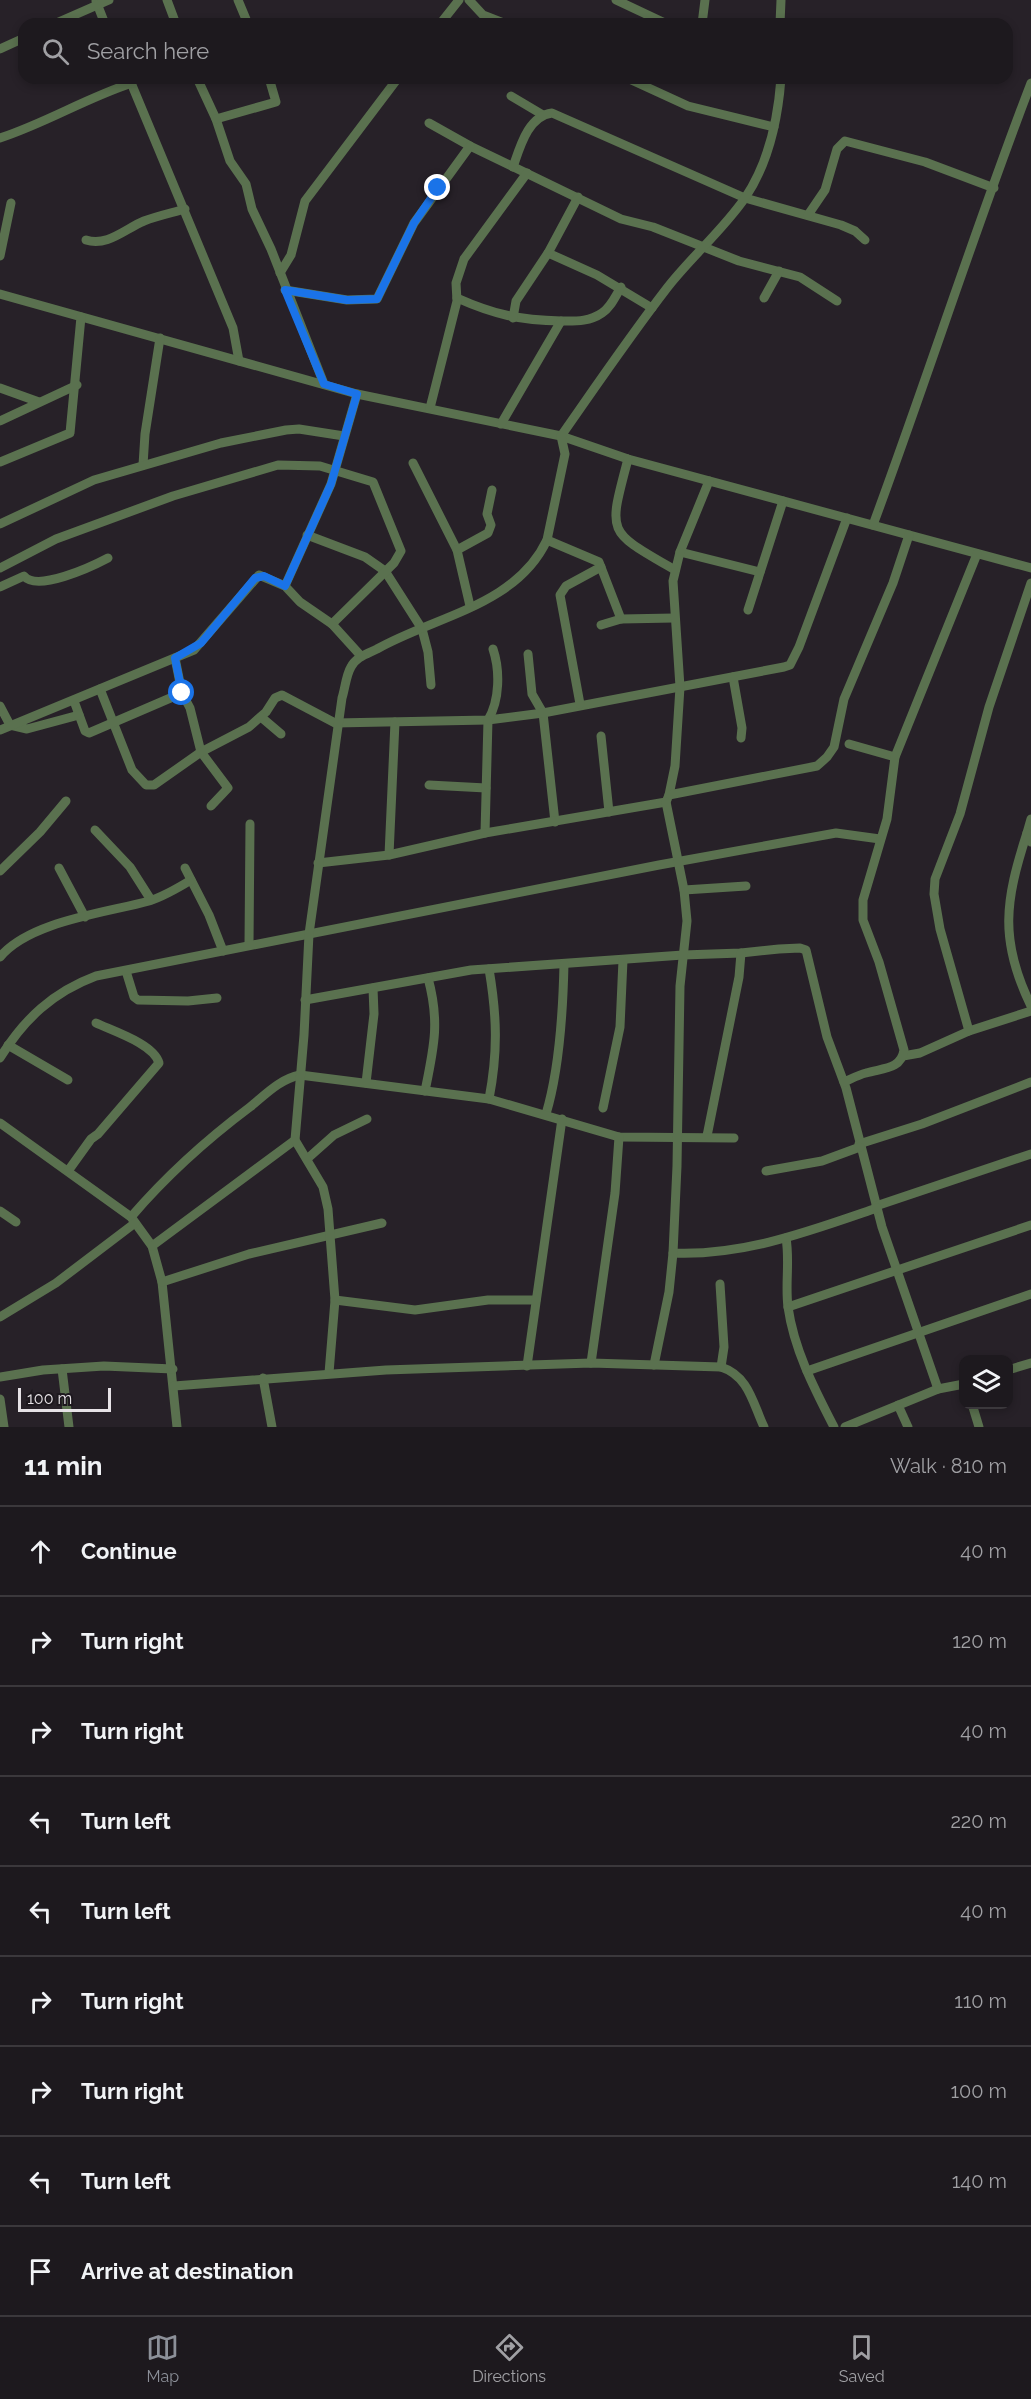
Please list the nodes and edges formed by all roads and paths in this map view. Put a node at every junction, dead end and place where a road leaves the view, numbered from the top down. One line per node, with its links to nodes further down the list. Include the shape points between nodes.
1 (110, 0): 9 (street)
2 (167, 0): 12 (street)
3 (238, 0): 13 (street)
4 (459, 0): 14 (street)
5 (469, 0): 15 (street)
6 (616, 0): 16 (street)
7 (705, 0): 17 (street)
8 (781, 0): 18 (street)
9 (96, 2): 10 (street); 11 (street)
10 (65, 18)
11 (103, 18)
12 (174, 18)
13 (246, 18)
14 (445, 18)
15 (491, 18)
16 (654, 18)
17 (703, 18)
18 (780, 18)
19 (18, 41): 20 (street)
20 (0, 49)
21 (1031, 83): 38 (street)
22 (121, 84): 34 (street, via 35,126)
23 (132, 84): 42 (street)
24 (199, 84): 31 (street)
25 (272, 84): 31 (street, via 276,102)
26 (393, 84): 50 (street, via 305,201 291,255)
27 (640, 84): 33 (street, via 688,106)
28 (781, 84): 33 (street)
29 (511, 96): 30 (street)
30 (543, 115): 36 (street, via 524,136); 40 (street, via 552,112)
31 (216, 118): 50 (street, via 230,161 246,183 252,209)
32 (429, 123): 35 (street)
33 (774, 127): 40 (street, via 762,166)
34 (0, 138)
35 (470, 146): 36 (street); 52 (street, via 414,223 377,299 347,300)
36 (513, 167): 37 (street)
37 (527, 173): 39 (street); 54 (street, via 464,259 456,283)
38 (994, 188): 43 (street, via 925,162 845,141 837,149 825,190); 83 (street)
39 (578, 197): 46 (street, via 621,219); 47 (street)
40 (745, 198): 43 (street); 46 (street)
41 (11, 203): 48 (street)
42 (185, 209): 44 (street, via 140,222 111,238); 62 (street, via 233,328)
43 (808, 215): 45 (street, via 848,228)
44 (86, 240)
45 (865, 240)
46 (703, 246): 49 (street); 57 (street)
47 (548, 253): 51 (street); 59 (street, via 516,301)
48 (0, 256)
49 (779, 271): 55 (street); 56 (street, via 800,277)
50 (280, 273): 52 (street)
51 (621, 287): 57 (street); 60 (street, via 601,314)
52 (285, 290): 63 (street)
53 (0, 294): 58 (street)
54 (457, 298): 59 (street); 68 (street)
55 (764, 298)
56 (837, 301)
57 (652, 308): 72 (street)
58 (81, 317): 61 (street); 64 (street)
59 (513, 318): 60 (street)
60 (561, 321): 70 (street)
61 (160, 338): 62 (street); 76 (street)
62 (239, 361): 63 (street)
63 (324, 384): 66 (street)
64 (77, 385): 67 (street); 74 (street, via 70,433)
65 (0, 388): 67 (street)
66 (357, 394): 68 (street); 71 (street)
67 (39, 402): 69 (street)
68 (430, 408): 70 (street)
69 (0, 421)
70 (501, 424): 72 (street)
71 (344, 436): 76 (street, via 286,430); 77 (street)
72 (561, 436): 73 (street); 86 (street, via 565,454)
73 (628, 459): 78 (street); 94 (street, via 616,505 619,533)
74 (0, 462)
75 (413, 463): 87 (street)
76 (143, 465): 82 (street, via 94,480)
77 (336, 470): 84 (street); 93 (street, via 306,464 278,465 220,481 56,539); 95 (street, via 376,484 401,551)
78 (708, 481): 80 (street); 88 (street)
79 (492, 490): 87 (street, via 488,533)
80 (783, 501): 81 (street); 96 (street)
81 (847, 518): 83 (street); 111 (street, via 790,665)
82 (0, 524)
83 (873, 525): 85 (street)
84 (307, 535): 95 (street, via 366,557); 99 (street)
85 (909, 535): 89 (street); 137 (street, via 893,584 844,699 834,747 827,757 817,766)
86 (547, 540): 92 (street, via 593,558); 100 (street, via 541,554 520,579)
87 (457, 550): 100 (street)
88 (680, 552): 94 (street); 96 (street)
89 (977, 554): 91 (street); 134 (street)
90 (108, 558): 98 (street, via 77,573 35,582 24,576)
91 (1030, 566)
92 (601, 567): 103 (street); 117 (street, via 566,586 560,595)
93 (0, 568)
94 (675, 570): 102 (street)
95 (385, 571): 104 (street); 106 (street)
96 (760, 572): 101 (street)
97 (1031, 583): 176 (street, via 989,706 960,813 935,879 940,929)
98 (0, 586)
99 (285, 586): 104 (street, via 300,602); 110 (street, via 264,576 255,578 201,643)
100 (470, 606): 106 (street)
101 (748, 610)
102 (674, 618): 103 (street); 113 (street)
103 (621, 619): 105 (street)
104 (332, 624): 109 (street)
105 (601, 625)
106 (422, 629): 109 (street); 112 (street)
107 (493, 649): 123 (street, via 498,679)
108 (528, 654): 119 (street, via 532,694)
109 (361, 656): 125 (street, via 351,667)
110 (175, 658): 114 (street); 115 (street)
111 (733, 677): 113 (street); 131 (street)
112 (431, 685)
113 (680, 687): 117 (street); 137 (street, via 675,766)
114 (100, 689): 116 (street); 126 (street)
115 (182, 693): 126 (street); 133 (street, via 190,708)
116 (74, 701): 120 (street); 122 (street)
117 (580, 704): 119 (street)
118 (0, 706): 127 (street)
119 (543, 713): 123 (street); 142 (street)
120 (79, 715): 122 (street); 126 (street, via 89,733)
121 (261, 717): 125 (street, via 282,695); 129 (street); 133 (street, via 249,728)
122 (41, 719): 127 (street)
123 (488, 720): 124 (street); 136 (street)
124 (395, 722): 125 (street); 149 (street)
125 (338, 723): 151 (street)
126 (115, 724): 133 (street, via 132,770 146,785 159,783)
127 (10, 725): 128 (street)
128 (0, 730)
129 (281, 734)
130 (601, 736): 140 (street)
131 (741, 738)
132 (849, 744): 134 (street)
133 (201, 752): 139 (street, via 228,788)
134 (895, 757): 147 (street, via 887,819)
135 (429, 785): 136 (street)
136 (486, 788): 145 (street)
137 (668, 799): 140 (street); 150 (street, via 670,831)
138 (66, 801): 154 (street)
139 (211, 806)
140 (609, 812): 142 (street)
141 (1031, 819): 146 (street)
142 (555, 822): 145 (street)
143 (250, 824): 161 (street)
144 (95, 830): 158 (street, via 130,867)
145 (485, 833): 149 (street)
146 (1027, 833): 148 (street); 174 (street, via 1016,868 1008,942 1016,975)
147 (880, 839): 150 (street, via 836,833); 178 (street, via 861,908)
148 (1031, 843)
149 (389, 855): 151 (street)
150 (679, 861): 157 (street); 160 (street)
151 (318, 863): 160 (street)
152 (59, 868): 159 (street)
153 (185, 868): 155 (street)
154 (0, 871)
155 (191, 880): 158 (street); 162 (street)
156 (746, 886): 157 (street)
157 (684, 890): 164 (street, via 687,921)
158 (151, 900): 159 (street)
159 (85, 917): 165 (street, via 20,939)
160 (309, 934): 161 (street); 173 (street)
161 (249, 944): 162 (street)
162 (223, 951): 169 (street)
163 (741, 953): 164 (street); 182 (street, via 779,948 806,950 827,1037); 193 (street, via 740,977)
164 (683, 955): 166 (street); 192 (street)
165 (0, 957)
166 (623, 960): 167 (street); 187 (street, via 621,1017)
167 (564, 964): 168 (street); 188 (street, via 553,1089)
168 (489, 969): 170 (street); 186 (street, via 497,1049)
169 (126, 971): 172 (street, via 138,1000); 177 (street, via 96,976 63,990 24,1023)
170 (428, 978): 171 (street); 185 (street, via 436,1008)
171 (373, 988): 173 (street); 183 (street)
172 (217, 998)
173 (305, 1000): 180 (street)
174 (1031, 1009): 176 (street)
175 (96, 1023): 200 (street, via 135,1039 158,1057 159,1063 98,1134 90,1138)
176 (969, 1031): 178 (street, via 920,1053)
177 (8, 1045): 179 (street); 181 (street)
178 (903, 1056): 182 (street, via 895,1066)
179 (0, 1058)
180 (300, 1075): 183 (street); 196 (street); 204 (street, via 282,1082 205,1142 157,1186)
181 (68, 1080)
182 (844, 1082): 197 (street)
183 (366, 1083): 185 (street)
184 (1031, 1083): 197 (street)
185 (425, 1091): 186 (street)
186 (489, 1100): 188 (street)
187 (603, 1108)
188 (546, 1114): 190 (street)
189 (367, 1119): 199 (street, via 334,1135)
190 (562, 1119): 194 (street); 217 (street)
191 (0, 1123): 200 (street)
192 (677, 1136): 193 (street); 194 (street); 211 (street)
193 (706, 1136): 195 (street)
194 (619, 1137): 221 (street)
195 (734, 1138)
196 (295, 1140): 199 (street); 210 (street)
197 (859, 1145): 201 (street, via 822,1161); 202 (street)
198 (1031, 1154): 202 (street)
199 (307, 1159): 208 (street, via 323,1187)
200 (68, 1171): 204 (street)
201 (766, 1171)
202 (877, 1207): 209 (street); 212 (street)
203 (0, 1211): 205 (street)
204 (133, 1220): 210 (street); 219 (street, via 56,1283)
205 (16, 1222)
206 (382, 1223): 208 (street)
207 (1031, 1225): 212 (street)
208 (332, 1236): 213 (street, via 249,1254); 216 (street)
209 (786, 1238): 211 (street, via 707,1254); 218 (street)
210 (152, 1246): 213 (street)
211 (673, 1253): 222 (street)
212 (896, 1271): 218 (street); 220 (street)
213 (162, 1282): 227 (street)
214 (720, 1284): 224 (street, via 724,1347)
215 (1031, 1294): 220 (street)
216 (335, 1300): 217 (street, via 416,1310 488,1300); 230 (street)
217 (536, 1300): 223 (street)
218 (788, 1306): 229 (street)
219 (0, 1317)
220 (916, 1334): 229 (street); 235 (street)
221 (591, 1363): 222 (street); 223 (street)
222 (654, 1365): 224 (street)
223 (527, 1366): 230 (street)
224 (721, 1366): 243 (street, via 748,1386)
225 (1030, 1366): 228 (street)
226 (62, 1369): 227 (street); 231 (street); 240 (street)
227 (173, 1369): 234 (street)
228 (1013, 1369)
229 (807, 1371): 244 (street)
230 (329, 1373): 232 (street)
231 (0, 1377)
232 (262, 1378): 234 (street); 242 (street)
233 (959, 1385): 235 (street)
234 (174, 1386): 241 (street)
235 (938, 1389): 237 (street)
236 (0, 1399): 239 (street)
237 (898, 1405): 245 (street); 246 (street)
238 (974, 1409): 247 (street)
239 (4, 1427)
240 (69, 1427)
241 (177, 1427)
242 (272, 1427)
243 (764, 1427)
244 (834, 1427)
245 (845, 1427)
246 (908, 1427)
247 (979, 1427)

